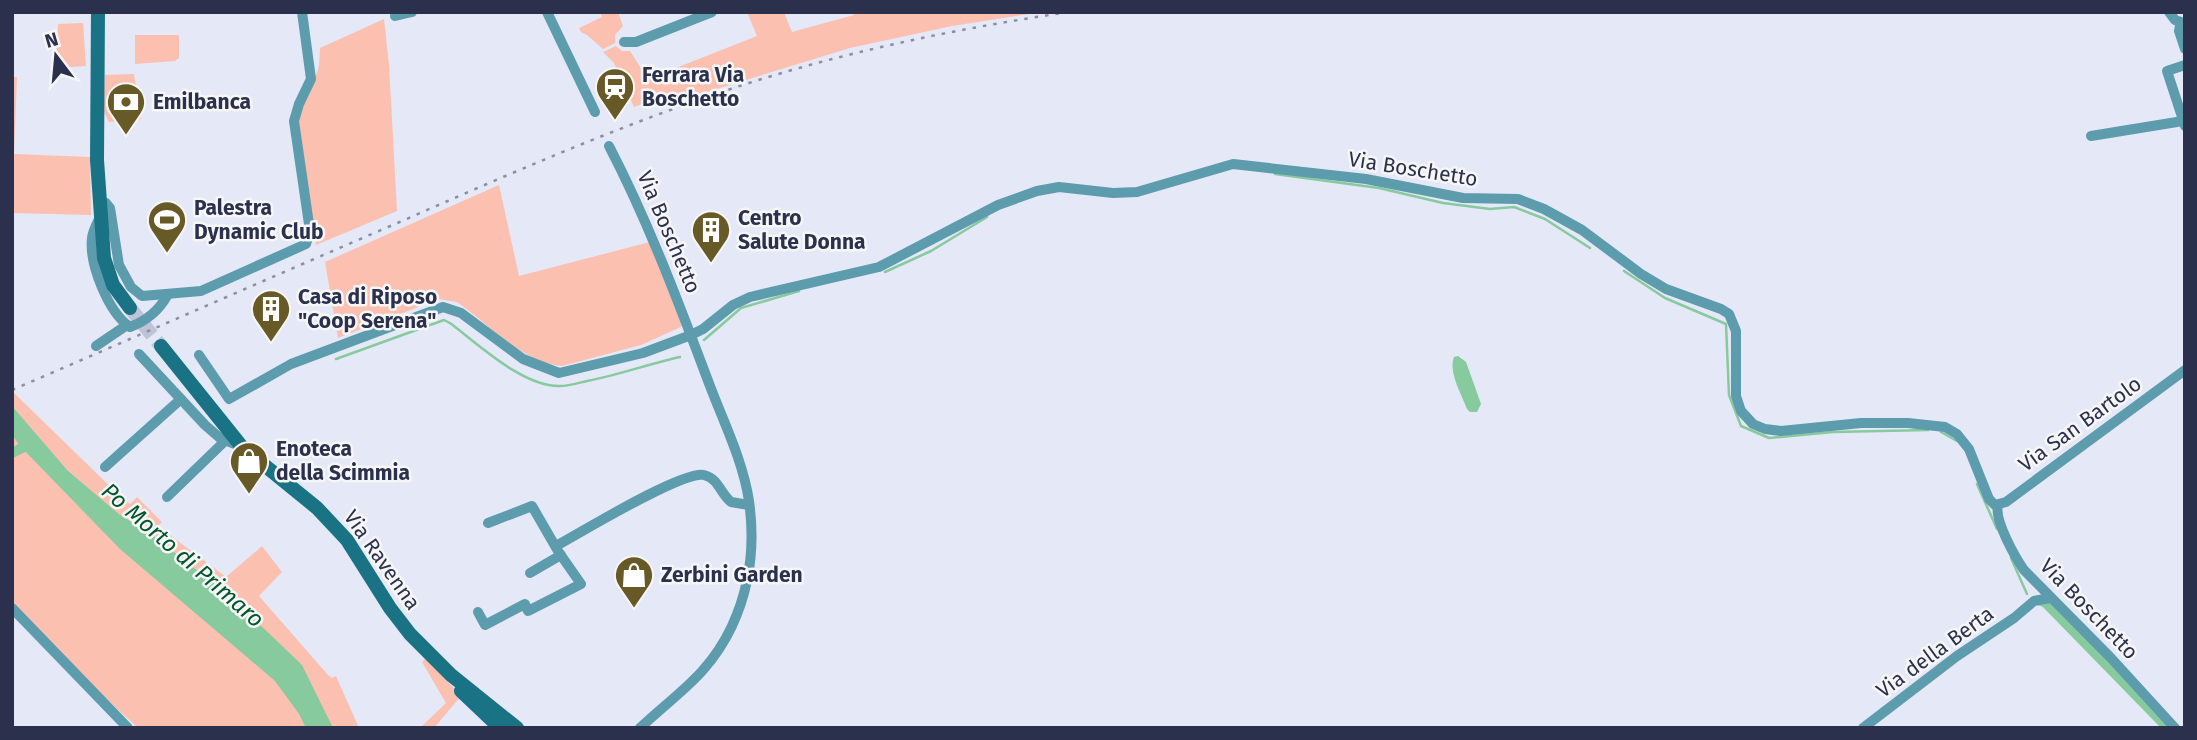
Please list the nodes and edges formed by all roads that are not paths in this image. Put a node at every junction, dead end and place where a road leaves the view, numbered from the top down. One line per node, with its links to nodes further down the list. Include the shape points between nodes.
1 (98, 12): 12 (main road)
2 (105, 12): 12 (main road)
3 (302, 12): 19 (street, via 311,79 295,121 309,240 201,291)
4 (412, 12): 8 (street)
5 (547, 12): 14 (street)
6 (712, 12): 10 (street, via 636,42)
7 (2167, 13): 9 (street)
8 (396, 16)
9 (2184, 23): 11 (street, via 2180,28)
10 (624, 42)
11 (2183, 44)
12 (99, 50): 18 (main road)
13 (2185, 65): 15 (street, via 2167,71)
14 (595, 112)
15 (2184, 123): 16 (street)
16 (2091, 136)
17 (609, 146): 22 (street, Via Boschetto, via 656,243)
18 (101, 208): 19 (street, via 106,202 110,208 119,265 131,287 142,296); 20 (main road, via 108,276); 21 (street, via 92,234 99,280)
19 (167, 296): 21 (street, via 159,308)
20 (130, 308)
21 (130, 326): 23 (street)
22 (691, 335): 26 (street, Via Boschetto, via 643,353 559,373 515,354 457,310 439,307 291,364 229,399); 33 (street, via 738,459); 34 (street, Via Boschetto, via 741,301 879,267 998,205 1045,189 1129,193 1233,164 1366,179 1463,198 1518,199 1555,215 1653,282 1728,314 1735,331 1736,396 1741,411 1753,424 1781,431 1861,423 1945,427 1965,443 1989,499)
23 (96, 346)
24 (161, 346): 30 (main road, Via Ravenna)
25 (139, 354): 28 (street, Via Ravenna)
26 (199, 355)
27 (2185, 370): 34 (street, Via San Bartolo)
28 (181, 399): 29 (street, Via Ravenna); 31 (street)
29 (226, 440): 30 (street, Via Ravenna); 32 (street)
30 (242, 447): 43 (main road, Via Ravenna, via 337,528 399,621 452,675 457,686)
31 (105, 467)
32 (167, 497)
33 (750, 505): 36 (street, via 730,502 712,479 694,475 650,494); 47 (street, via 748,575 728,633 695,681)
34 (1997, 505): 37 (street, Via Boschetto, via 1998,517)
35 (488, 523): 36 (street, via 532,506)
36 (559, 551): 38 (street); 42 (street, via 581,584 528,611 524,604 485,625)
37 (2024, 570): 39 (street, Via Boschetto); 40 (street, via 2032,590)
38 (530, 573)
39 (2050, 598): 40 (street, Via della Berta); 49 (street, Via Boschetto)
40 (2029, 605): 48 (street, Via della Berta)
41 (12, 608): 44 (street)
42 (478, 612)
43 (474, 698): 45 (main road, Via Ravenna); 46 (main road, Via Ravenna)
44 (128, 728)
45 (500, 728)
46 (517, 728)
47 (640, 728)
48 (1863, 728)
49 (2175, 728)

